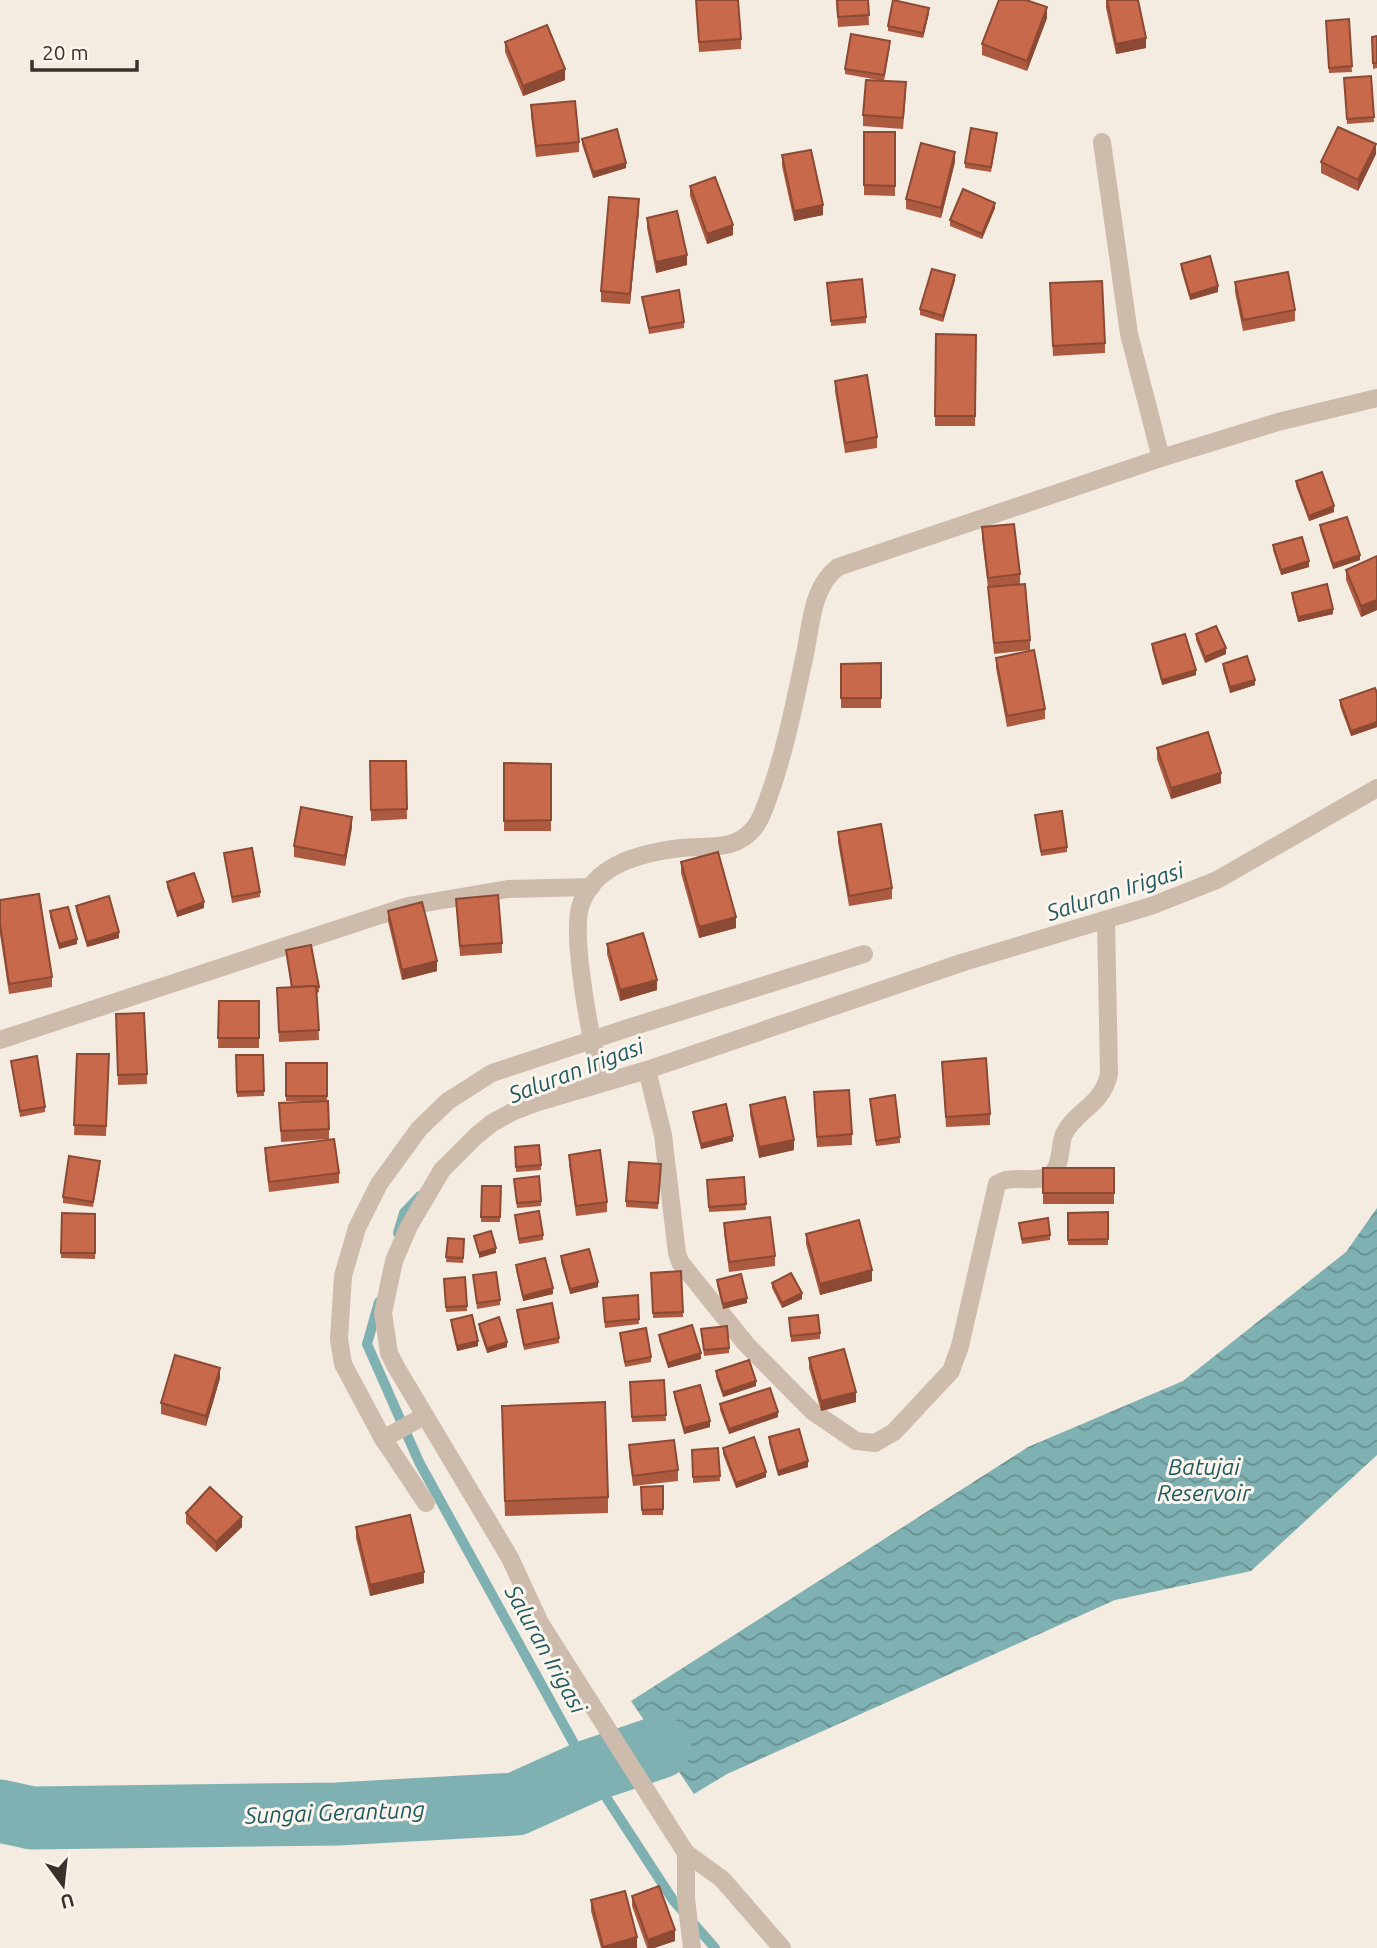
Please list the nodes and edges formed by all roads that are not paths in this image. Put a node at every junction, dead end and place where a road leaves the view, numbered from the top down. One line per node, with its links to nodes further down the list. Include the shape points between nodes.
1 (1102, 142): 3 (street, via 1129,334)
2 (1377, 398): 3 (street)
3 (1161, 458): 5 (street, via 838,567 823,583 816,601 775,778 756,825 740,840 723,847 682,848 629,859 604,872)
4 (1377, 788): 6 (street, via 1217,880)
5 (591, 887): 8 (street, via 508,888 408,906); 9 (street, via 580,906 578,941)
6 (1106, 919): 10 (street); 10 (street, via 1109,1074 1102,1093 1065,1131 1052,1174 997,1184 951,1371 894,1432 875,1443 856,1441 812,1411 746,1344 680,1262 663,1135)
7 (864, 954): 9 (street)
8 (0, 1040)
9 (592, 1045): 11 (street); 13 (street, via 492,1073 448,1101 419,1129 379,1184 357,1228 343,1276 339,1339 343,1364)
10 (646, 1070): 11 (street)
11 (602, 1079): 12 (street, via 492,1123 442,1170 409,1226 394,1261 383,1313 389,1353)
12 (420, 1418): 13 (street); 15 (street, via 465,1480 510,1558 540,1623)
13 (387, 1436): 14 (street)
14 (426, 1503)
15 (682, 1846): 16 (street); 17 (street, via 722,1879)
16 (692, 1943)
17 (782, 1948)

